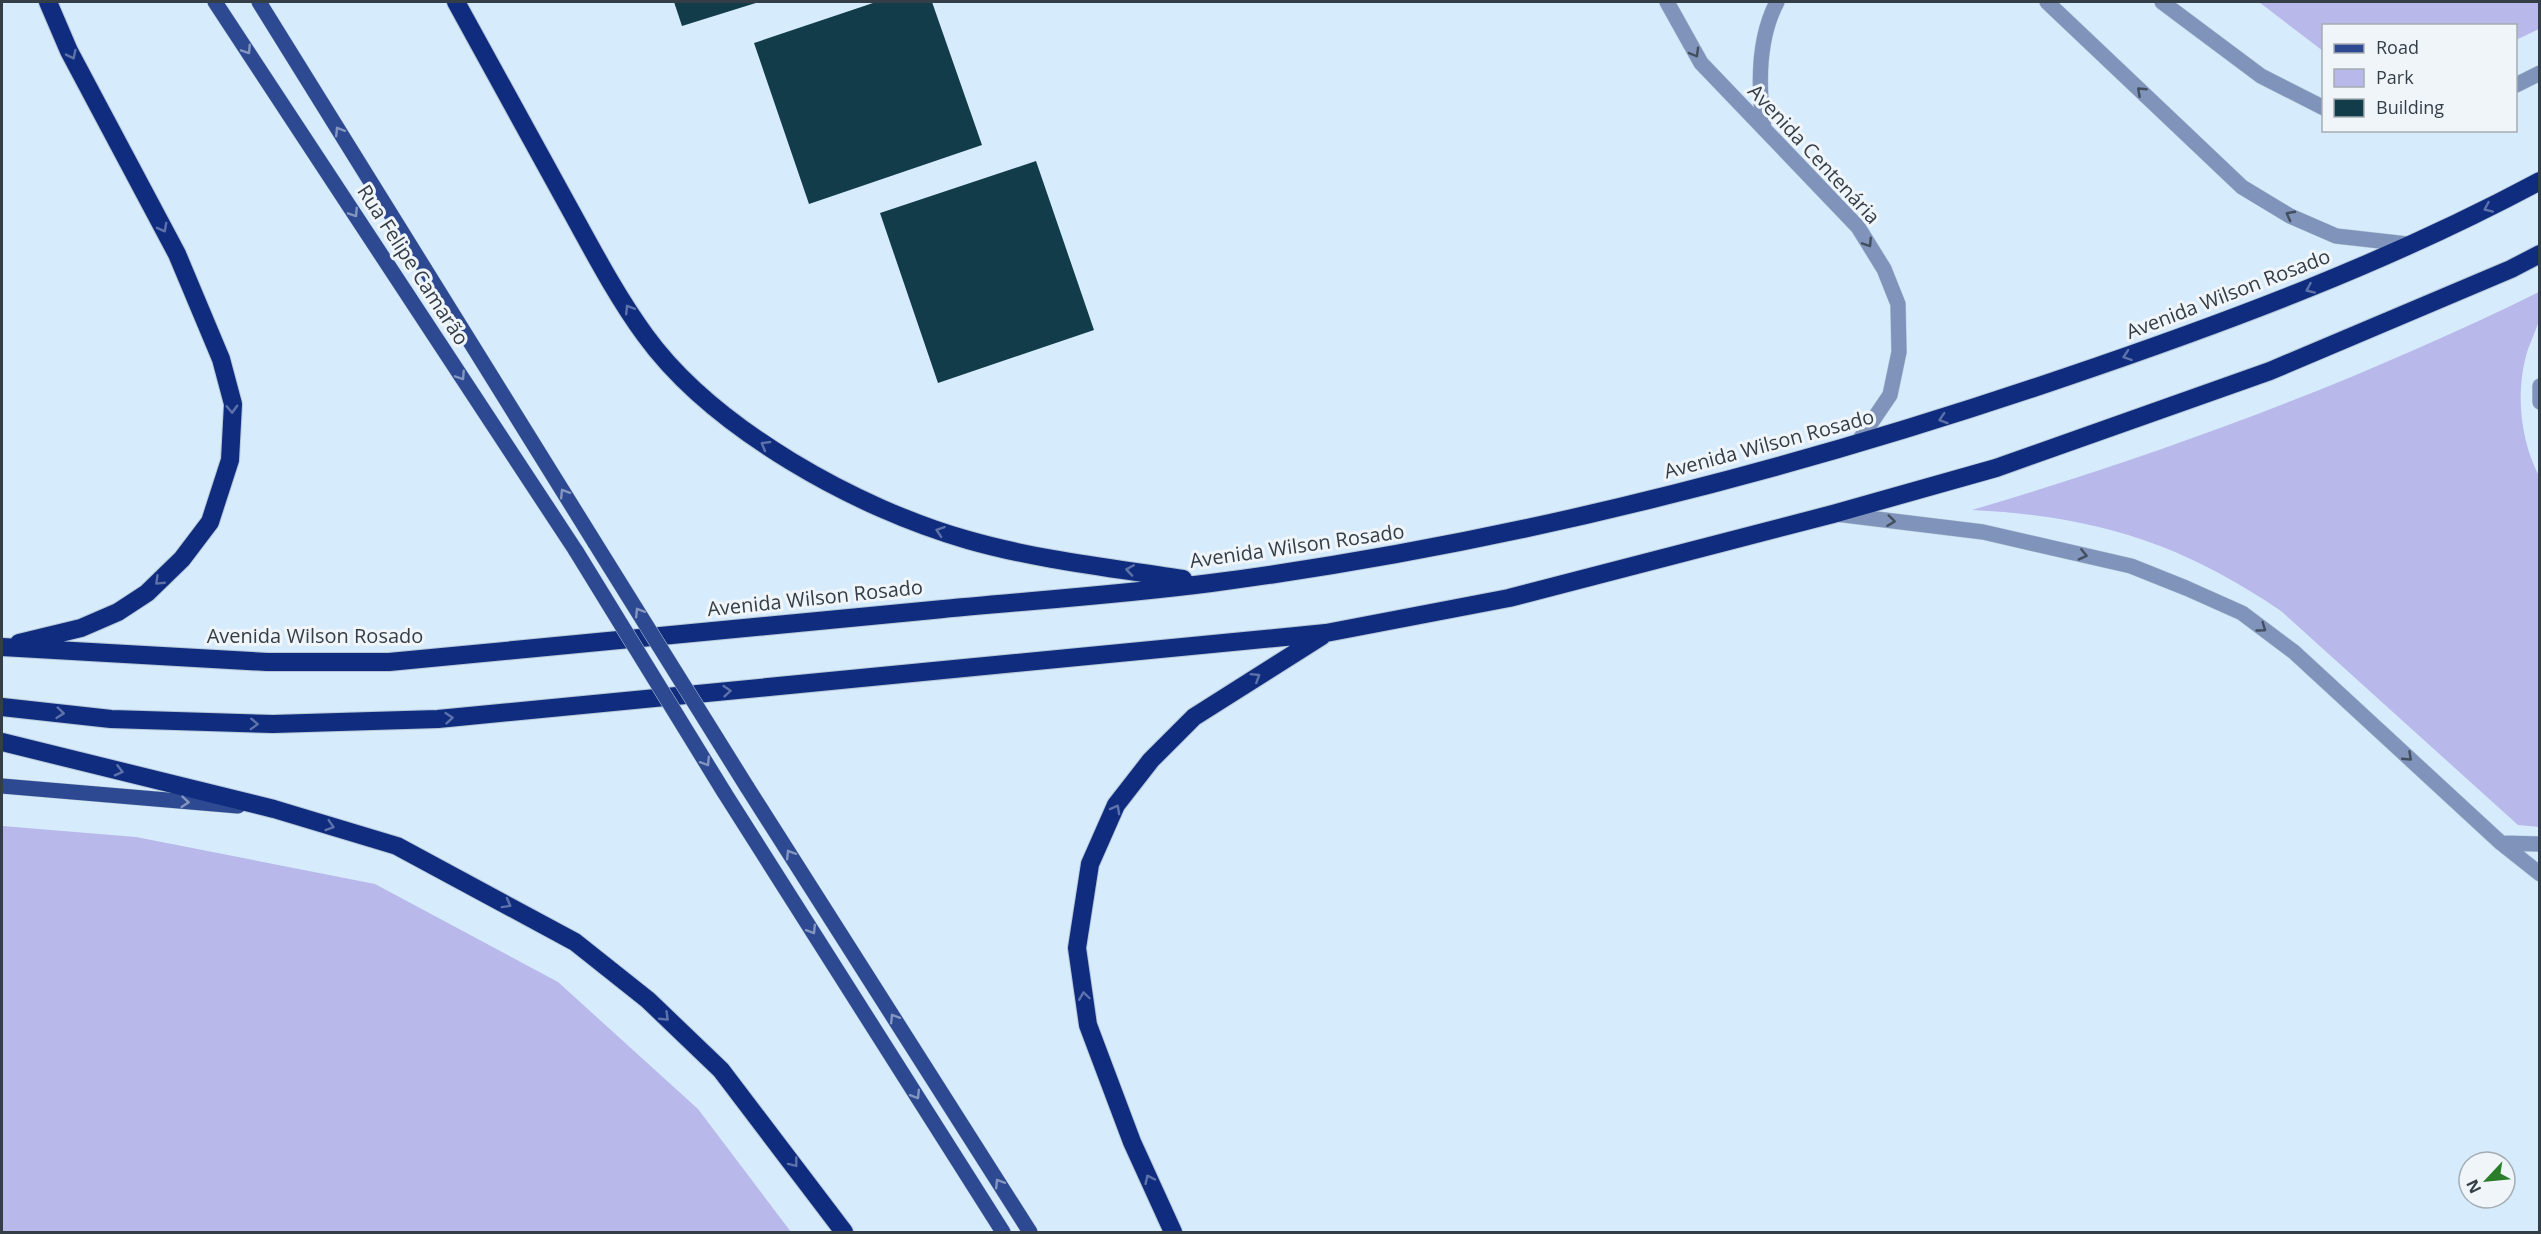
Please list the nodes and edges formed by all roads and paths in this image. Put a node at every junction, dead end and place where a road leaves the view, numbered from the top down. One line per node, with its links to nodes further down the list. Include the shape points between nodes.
1 (48, 2): 22 (highway, one-way to 22, via 69,51 177,254 221,358 233,404 231,460 210,522 182,559 147,593 118,612 81,628)
2 (214, 2): 31 (main road, Rua Felipe Camarão, one-way to 31, bridge, via 576,551)
3 (259, 2): 32 (main road, Rua Felipe Camarão, one-way to 3, bridge, via 747,787)
4 (456, 2): 20 (highway, one-way to 4, via 968,540 879,509 757,441 689,386 645,335 597,258)
5 (1667, 2): 12 (street, Avenida Centenária, one-way to 12, via 1701,63)
6 (1777, 2): 12 (street, via 1760,64)
7 (2047, 2): 14 (street, one-way to 7, via 2336,236 2290,216 2242,186)
8 (2162, 2): 11 (street, via 2261,76)
9 (2540, 73): 10 (street)
10 (2517, 84)
11 (2322, 107)
12 (1764, 129): 18 (street, Avenida Centenária, one-way to 18, via 1858,228 1884,269 1898,304 1899,352 1890,395)
13 (2540, 181): 14 (highway, Avenida Wilson Rosado, one-way to 14)
14 (2407, 244): 18 (highway, Avenida Wilson Rosado, one-way to 18, via 2306,291 2165,344)
15 (2540, 254): 19 (highway, via 2270,371 1996,468)
16 (2540, 386): 17 (street)
17 (2540, 402)
18 (1856, 445): 20 (highway, Avenida Wilson Rosado, via 1616,508 1419,551)
19 (1833, 514): 21 (highway, via 1509,598); 27 (street, one-way to 27, via 1983,532 2131,566 2242,613 2294,652)
20 (1209, 583): 22 (highway, Avenida Wilson Rosado, via 389,662 267,662)
21 (1326, 633): 23 (highway, one-way to 21, via 111,719 273,724 438,718); 33 (highway, one-way to 21, via 1132,1142 1088,1025 1077,948 1090,864 1116,805 1151,760 1194,717)
22 (2, 647)
23 (2, 707)
24 (2, 742): 26 (highway, one-way to 26)
25 (2, 786): 26 (main road, one-way to 26)
26 (274, 809): 30 (highway, one-way to 30, via 397,846 575,942 648,1000 721,1071)
27 (2501, 843): 28 (street); 29 (street)
28 (2540, 844)
29 (2540, 874)
30 (844, 1233)
31 (1003, 1233)
32 (1030, 1233)
33 (1173, 1233)

